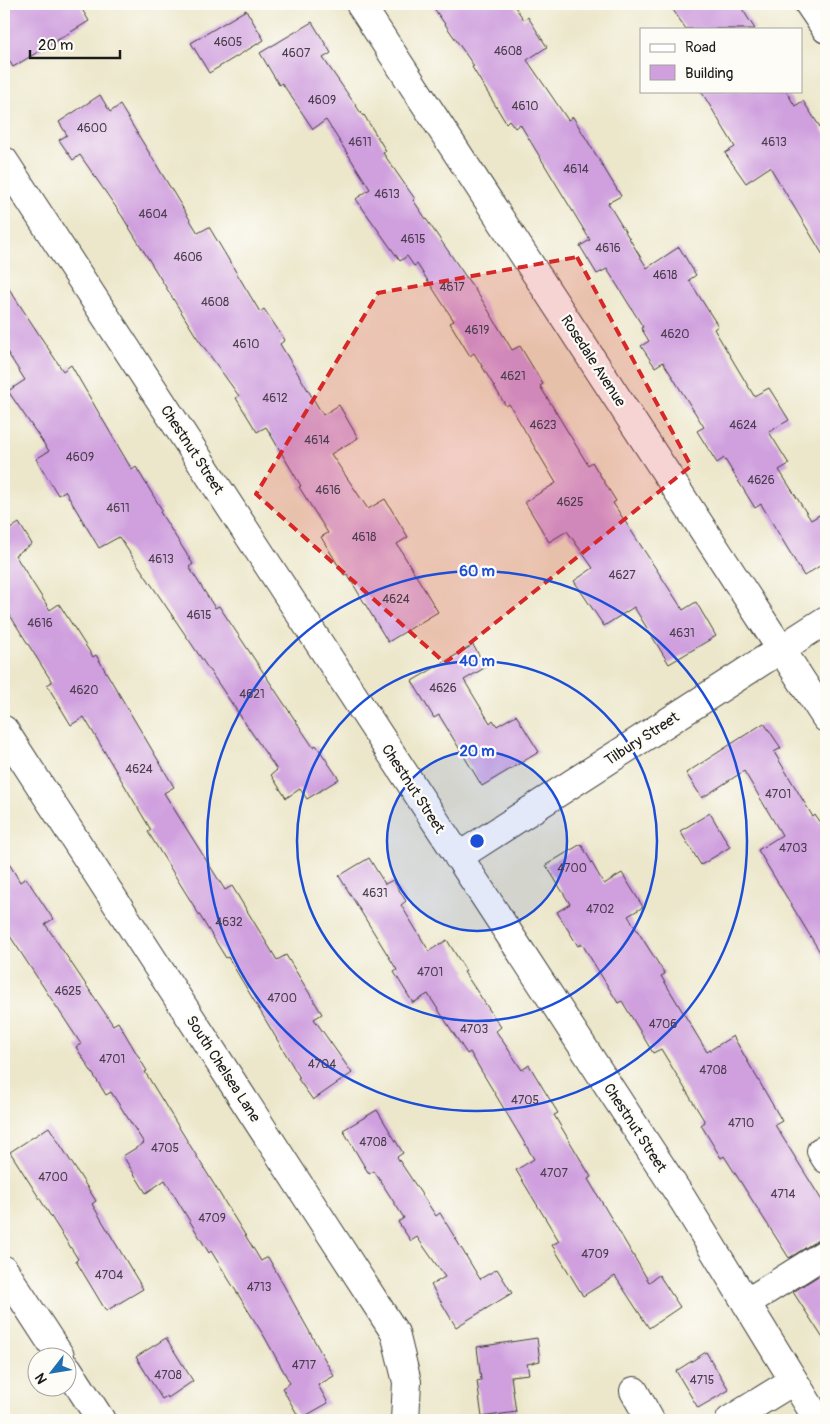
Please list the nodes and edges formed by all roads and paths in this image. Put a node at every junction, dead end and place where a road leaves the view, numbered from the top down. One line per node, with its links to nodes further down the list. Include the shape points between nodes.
1 (360, 4): 6 (street, Rosedale Avenue)
2 (810, 4): 3 (street)
3 (826, 29)
4 (4, 162): 9 (street, Chestnut Street)
5 (826, 620): 6 (street, Tilbury Street)
6 (780, 649): 7 (street, Rosedale Avenue); 9 (street, Tilbury Street)
7 (826, 718)
8 (4, 730): 18 (street, South Chelsea Lane, via 395,1333 406,1382)
9 (458, 857): 12 (street, Chestnut Street, via 683,1200)
10 (826, 1253): 12 (street)
11 (4, 1270): 13 (street)
12 (746, 1303): 14 (street, Chestnut Street)
13 (53, 1346)
14 (793, 1381): 20 (street); 21 (street, Chestnut Street)
15 (78, 1384): 17 (street)
16 (634, 1392): 19 (street)
17 (101, 1420)
18 (405, 1420)
19 (650, 1420)
20 (730, 1420)
21 (818, 1420)

